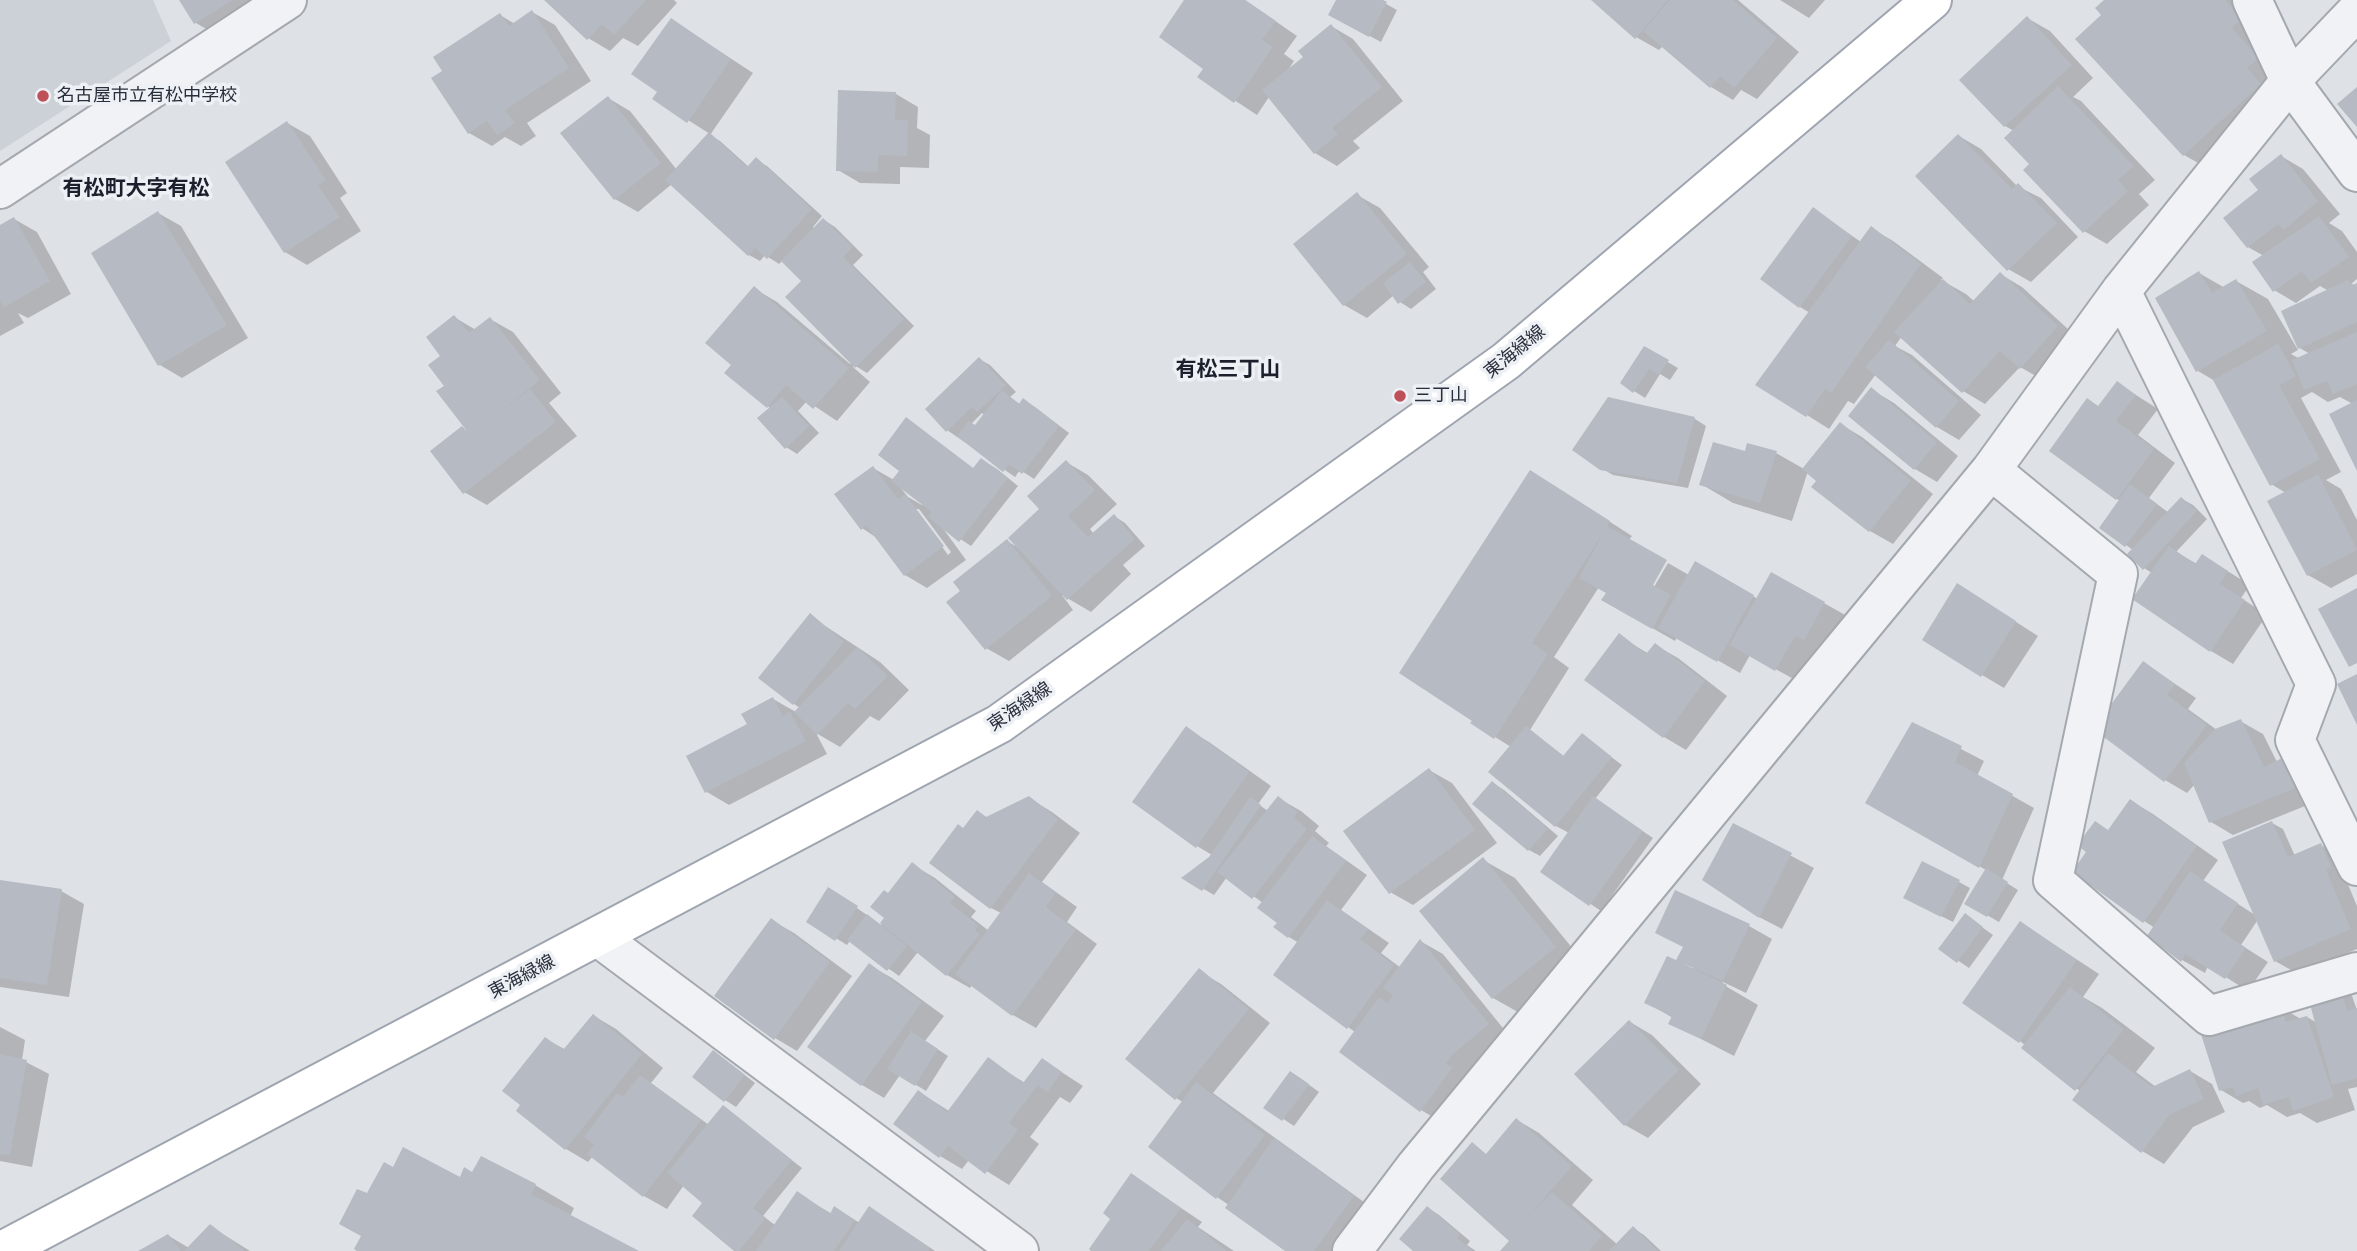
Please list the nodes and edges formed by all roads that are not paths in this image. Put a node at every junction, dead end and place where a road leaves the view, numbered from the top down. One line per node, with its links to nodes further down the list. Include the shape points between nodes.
1 (287, 0): 7 (street)
2 (1932, 0): 11 (main road, 東海緑線, via 1507,361 999,724)
3 (2252, 0): 5 (street)
4 (2357, 11): 5 (street)
5 (2290, 80): 6 (street); 8 (street)
6 (2357, 173)
7 (0, 189)
8 (2121, 291): 9 (street); 10 (street, via 2316,684 2295,740)
9 (1991, 470): 12 (street, via 2118,574 2053,880 2209,1016); 15 (street, via 1416,1166)
10 (2357, 866)
11 (598, 937): 13 (main road, 東海緑線); 14 (street)
12 (2357, 972)
13 (2, 1251)
14 (1019, 1251)
15 (1352, 1251)

